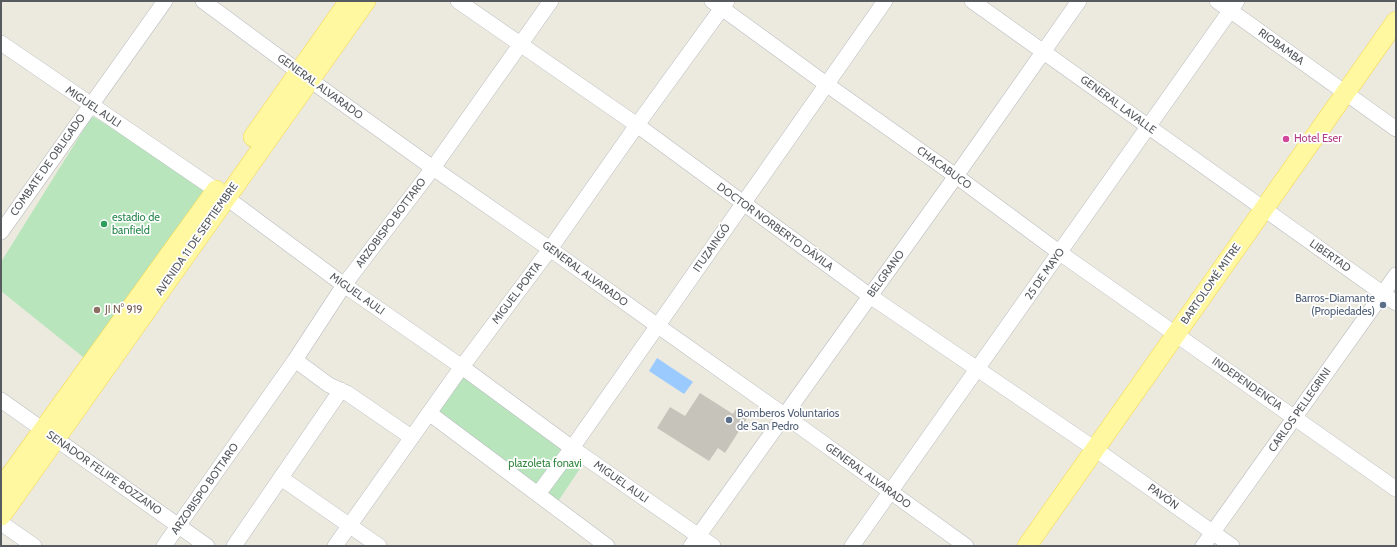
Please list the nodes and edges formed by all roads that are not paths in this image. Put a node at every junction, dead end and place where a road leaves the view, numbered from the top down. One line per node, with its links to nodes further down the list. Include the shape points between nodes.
1 (165, 1): 20 (street, COMBATE DE OBLIGADO)
2 (204, 1): 17 (street, GENERAL ALVARADO)
3 (349, 1): 17 (main road, AVENIDA 11 DE SEPTIEMBRE)
4 (366, 1): 17 (main road, AVENIDA 11 DE SEPTIEMBRE)
5 (458, 1): 15 (street, DOCTOR NORBERTO DÁVILA)
6 (551, 1): 15 (street, ARZOBISPO BOTTARO)
7 (885, 1): 18 (street, ITUZAINGÓ)
8 (972, 1): 16 (street, GENERAL LAVALLE)
9 (1079, 1): 16 (street, BELGRANO)
10 (1217, 1): 12 (street, RIOBAMBA)
11 (720, 3): 18 (street, CHACABUCO); 21 (street, MIGUEL PORTA)
12 (1233, 6): 19 (street, RIOBAMBA); 22 (street, 25 DE MAYO)
13 (1396, 21): 19 (main road, BARTOLOMÉ MITRE)
14 (1, 43): 20 (street, MIGUEL AULI)
15 (520, 44): 21 (street, DOCTOR NORBERTO DÁVILA); 24 (street, ARZOBISPO BOTTARO)
16 (1043, 52): 22 (street, GENERAL LAVALLE); 25 (street, BELGRANO)
17 (305, 76): 24 (street, GENERAL ALVARADO); 26 (main road, AVENIDA 11 DE SEPTIEMBRE)
18 (826, 84): 25 (street, CHACABUCO); 27 (street, ITUZAINGÓ)
19 (1345, 93): 23 (street, RIOBAMBA); 28 (main road, BARTOLOMÉ MITRE)
20 (91, 105): 26 (street, MIGUEL AULI); 29 (street, COMBATE DE OBLIGADO)
21 (637, 125): 27 (street, DOCTOR NORBERTO DÁVILA); 30 (street, MIGUEL PORTA)
22 (1148, 127): 28 (street, GENERAL LAVALLE); 31 (street, 25 DE MAYO)
23 (1396, 129)
24 (433, 168): 30 (street, GENERAL ALVARADO); 33 (street, ARZOBISPO BOTTARO)
25 (956, 176): 31 (street, CHACABUCO); 35 (street, BELGRANO)
26 (221, 194): 33 (street, MIGUEL AULI); 47 (main road, AVENIDA 11 DE SEPTIEMBRE)
27 (743, 204): 35 (street, DOCTOR NORBERTO DÁVILA); 37 (street, ITUZAINGÓ)
28 (1264, 209): 34 (street, LIBERTAD); 38 (main road, BARTOLOMÉ MITRE)
29 (3, 223)
30 (550, 249): 37 (street, GENERAL ALVARADO); 40 (street, MIGUEL PORTA)
31 (1060, 253): 38 (street, CHACABUCO); 41 (street, 25 DE MAYO)
32 (1396, 275): 34 (street, CARLOS PELLEGRINI)
33 (344, 285): 39 (street, ARZOBISPO BOTTARO); 40 (street, MIGUEL AULI)
34 (1383, 294): 36 (street, LIBERTAD); 46 (street, CARLOS PELLEGRINI)
35 (870, 296): 41 (street, DOCTOR NORBERTO DÁVILA); 45 (street, BELGRANO)
36 (1396, 303)
37 (658, 326): 45 (street, GENERAL ALVARADO); 49 (street, ITUZAINGÓ)
38 (1176, 334): 46 (street, INDEPENDENCIA); 50 (main road, BARTOLOMÉ MITRE)
39 (295, 360): 42 (street, via 329,385); 58 (street, ARZOBISPO BOTTARO)
40 (462, 367): 44 (street, MIGUEL PORTA); 49 (street, MIGUEL AULI)
41 (978, 370): 50 (street, DOCTOR NORBERTO DÁVILA); 54 (street, 25 DE MAYO)
42 (341, 390): 48 (street); 51 (street)
43 (1, 400): 47 (street, SENADOR FELIPE BOZZANO)
44 (429, 413): 48 (street, MIGUEL PORTA); 55 (street)
45 (784, 415): 54 (street, GENERAL ALVARADO); 61 (street, BELGRANO)
46 (1295, 417): 53 (street, INDEPENDENCIA); 60 (street, CARLOS PELLEGRINI)
47 (49, 434): 52 (main road, AVENIDA 11 DE SEPTIEMBRE); 56 (main road, AVENIDA 11 DE SEPTIEMBRE); 58 (street, SENADOR FELIPE BOZZANO)
48 (411, 437): 59 (street, MIGUEL PORTA)
49 (572, 448): 55 (street, ITUZAINGÓ); 61 (street, MIGUEL AULI)
50 (1095, 449): 60 (street, PAVÓN); 72 (main road, BARTOLOMÉ MITRE)
51 (281, 478): 59 (street); 65 (street)
52 (1, 488)
53 (1396, 489)
54 (891, 492): 70 (street, 25 DE MAYO); 71 (street, GENERAL ALVARADO)
55 (538, 494): 68 (street)
56 (1, 516)
57 (1, 523): 62 (street)
58 (179, 526): 63 (street, ARZOBISPO BOTTARO); 64 (street, SENADOR FELIPE BOZZANO)
59 (350, 526): 66 (street, MIGUEL PORTA); 67 (street)
60 (1213, 533): 73 (street, CARLOS PELLEGRINI); 74 (street, PAVÓN)
61 (695, 541): 69 (street, MIGUEL AULI)
62 (34, 546)
63 (164, 546)
64 (206, 546)
65 (234, 546)
66 (335, 546)
67 (378, 546)
68 (607, 546)
69 (713, 546)
70 (852, 546)
71 (966, 546)
72 (1027, 546)
73 (1203, 546)
74 (1232, 546)

